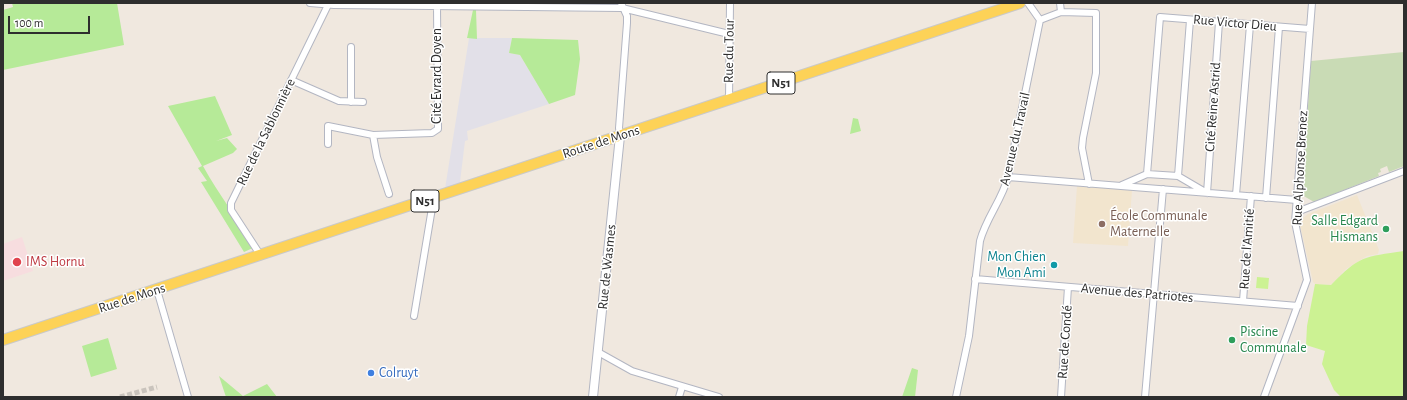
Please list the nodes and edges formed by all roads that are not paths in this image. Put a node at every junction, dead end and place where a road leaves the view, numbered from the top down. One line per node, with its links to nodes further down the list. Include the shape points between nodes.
1 (310, 3): 7 (street)
2 (730, 3): 18 (street, Rue du Tour)
3 (1020, 3): 21 (main road, Route de Mons / N51)
4 (1028, 3): 12 (street)
5 (1060, 3): 11 (street)
6 (1312, 3): 17 (street, Rue Alphonse Brenez)
7 (332, 4): 8 (street); 20 (street, Rue de la Sablonnière)
8 (437, 5): 9 (street); 24 (street, Cité Evrard Doyen, via 438,129 432,133)
9 (544, 5): 10 (street)
10 (621, 6): 18 (street); 25 (street, via 627,16 627,23)
11 (1061, 12): 12 (street); 31 (street, via 1096,14 1096,73 1082,138)
12 (1040, 20): 30 (street, Avenue du Travail)
13 (1190, 20): 14 (street, Rue Victor Dieu); 28 (street, Rue Victor Dieu, via 1160,17); 29 (street, Cité Reine Astrid)
14 (1219, 22): 15 (street, Rue Victor Dieu); 34 (street, Cité Reine Astrid)
15 (1250, 25): 16 (street, Rue Victor Dieu); 36 (street)
16 (1279, 27): 17 (street, Rue Victor Dieu); 38 (street)
17 (1310, 29): 40 (street, Rue Alphonse Brenez)
18 (729, 34): 21 (street, Rue du Tour)
19 (351, 47): 22 (street)
20 (291, 80): 22 (street, via 339,101); 42 (street, Rue de la Sablonnière, via 231,205 231,210)
21 (729, 100): 25 (main road, Route de Mons / N51)
22 (352, 102): 23 (street)
23 (363, 102)
24 (373, 135): 26 (street, Cité Evrard Doyen, via 328,126); 35 (street)
25 (620, 136): 39 (main road, Route de Mons / N51); 51 (street, Rue de Wasmes)
26 (328, 144)
27 (1404, 171): 41 (street, via 1302,210)
28 (1147, 174): 29 (street); 32 (street)
29 (1178, 176): 34 (street)
30 (1008, 177): 31 (street); 43 (street, Avenue du Travail, via 984,229)
31 (1089, 184): 32 (street)
32 (1120, 186): 33 (street)
33 (1163, 190): 34 (street); 46 (street)
34 (1207, 193): 36 (street)
35 (389, 194)
36 (1236, 195): 37 (street)
37 (1251, 196): 38 (street); 47 (street, Rue de l'Amitié)
38 (1266, 198): 40 (street)
39 (430, 199): 42 (main road, Route de Mons / N51); 49 (street, via 432,208)
40 (1297, 200): 41 (street, Rue Alphonse Brenez)
41 (1296, 210): 48 (street, Rue Alphonse Brenez, via 1296,229 1306,280)
42 (261, 256): 45 (main road, Rue de Mons / N51)
43 (975, 279): 44 (street, Avenue des Patriotes); 57 (street, Avenue du Travail, via 969,336)
44 (1068, 287): 46 (street, Avenue des Patriotes); 58 (street, Rue de Condé)
45 (157, 290): 50 (main road, Rue de Mons / N51); 53 (street)
46 (1154, 294): 47 (street, Avenue des Patriotes); 59 (street)
47 (1243, 301): 48 (street, Avenue des Patriotes)
48 (1298, 306): 60 (street, Rue Alphonse Brenez)
49 (414, 316)
50 (3, 340)
51 (598, 352): 52 (street, via 632,371); 54 (street, Rue de Wasmes)
52 (682, 387): 55 (street); 56 (street)
53 (188, 397)
54 (593, 397)
55 (679, 397)
56 (719, 397)
57 (956, 397)
58 (1061, 397)
59 (1145, 397)
60 (1264, 397)

